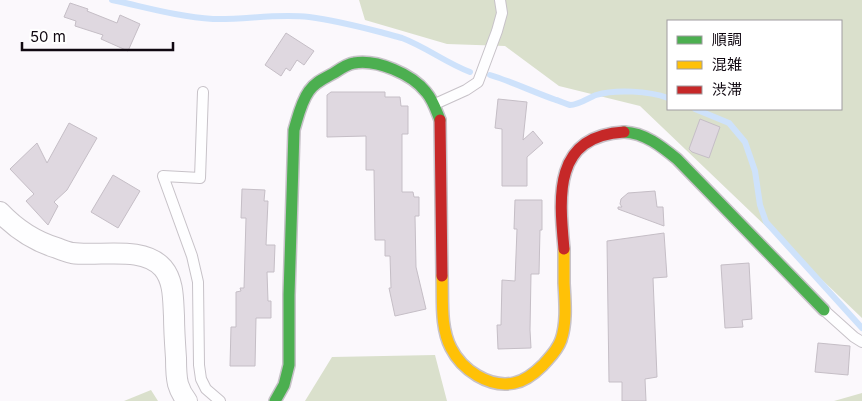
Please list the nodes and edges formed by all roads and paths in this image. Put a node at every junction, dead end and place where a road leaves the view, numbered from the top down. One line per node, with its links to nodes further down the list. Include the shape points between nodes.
1 (500, 0): 3 (lane, via 502,13 497,32 478,82)
2 (204, 92): 8 (lane, via 200,178 163,176 198,282 201,379 206,389)
3 (434, 105): 5 (street, via 440,121 446,336 467,370 487,381 520,382 539,370 559,346 566,316 562,225 565,171 570,159 587,142 614,133 647,136 661,145); 9 (street, via 422,86 411,77 368,62 355,62 318,82 301,105 294,130 289,366)
4 (0, 212): 7 (street, via 28,236 69,253 133,254 149,258 162,267 173,296 178,384)
5 (824, 310): 6 (lane)
6 (862, 342)
7 (187, 401)
8 (220, 401)
9 (275, 401)

